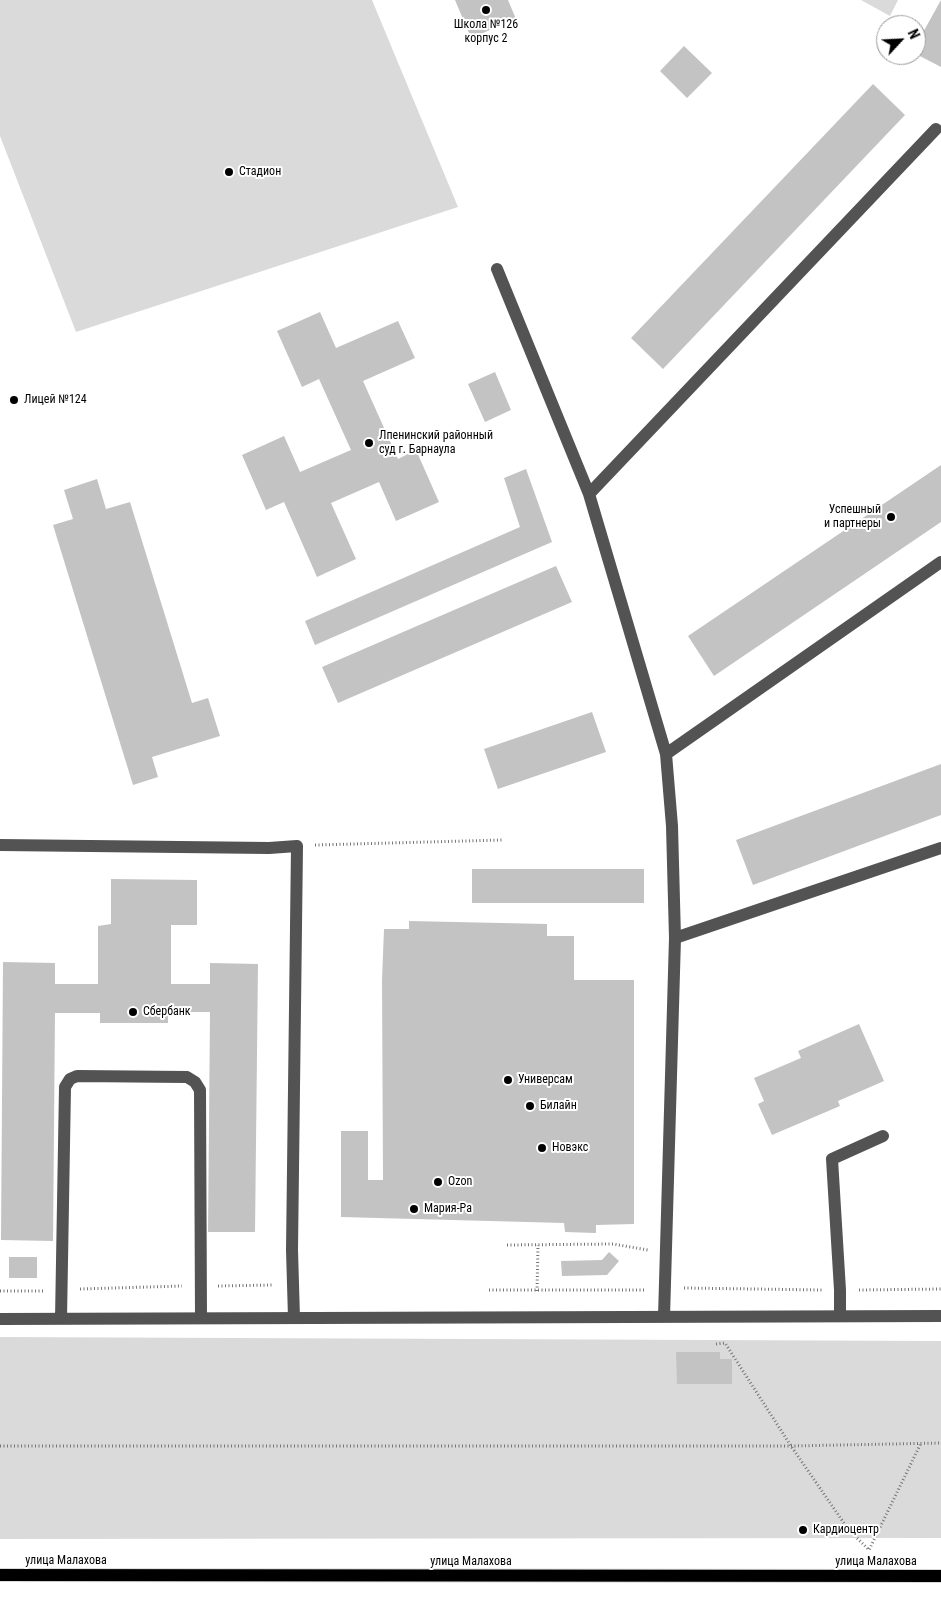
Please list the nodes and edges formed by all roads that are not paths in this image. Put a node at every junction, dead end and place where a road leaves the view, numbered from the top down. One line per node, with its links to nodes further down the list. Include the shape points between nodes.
1 (936, 129): 3 (street)
2 (497, 269): 3 (street)
3 (589, 494): 5 (street)
4 (941, 562): 5 (street)
5 (666, 754): 8 (street)
6 (0, 845): 14 (street, via 297,846)
7 (941, 848): 8 (street)
8 (675, 938): 12 (street)
9 (883, 1136): 10 (street, via 832,1159)
10 (840, 1316): 11 (street); 12 (street)
11 (941, 1316)
12 (664, 1317): 14 (street)
13 (201, 1318): 14 (street); 16 (street); 16 (street, via 200,1090 187,1077 78,1076 70,1079 65,1087)
14 (294, 1318)
15 (0, 1319): 16 (street)
16 (61, 1319)
17 (0, 1575): 18 (main road, улица Малахова)
18 (941, 1576)

